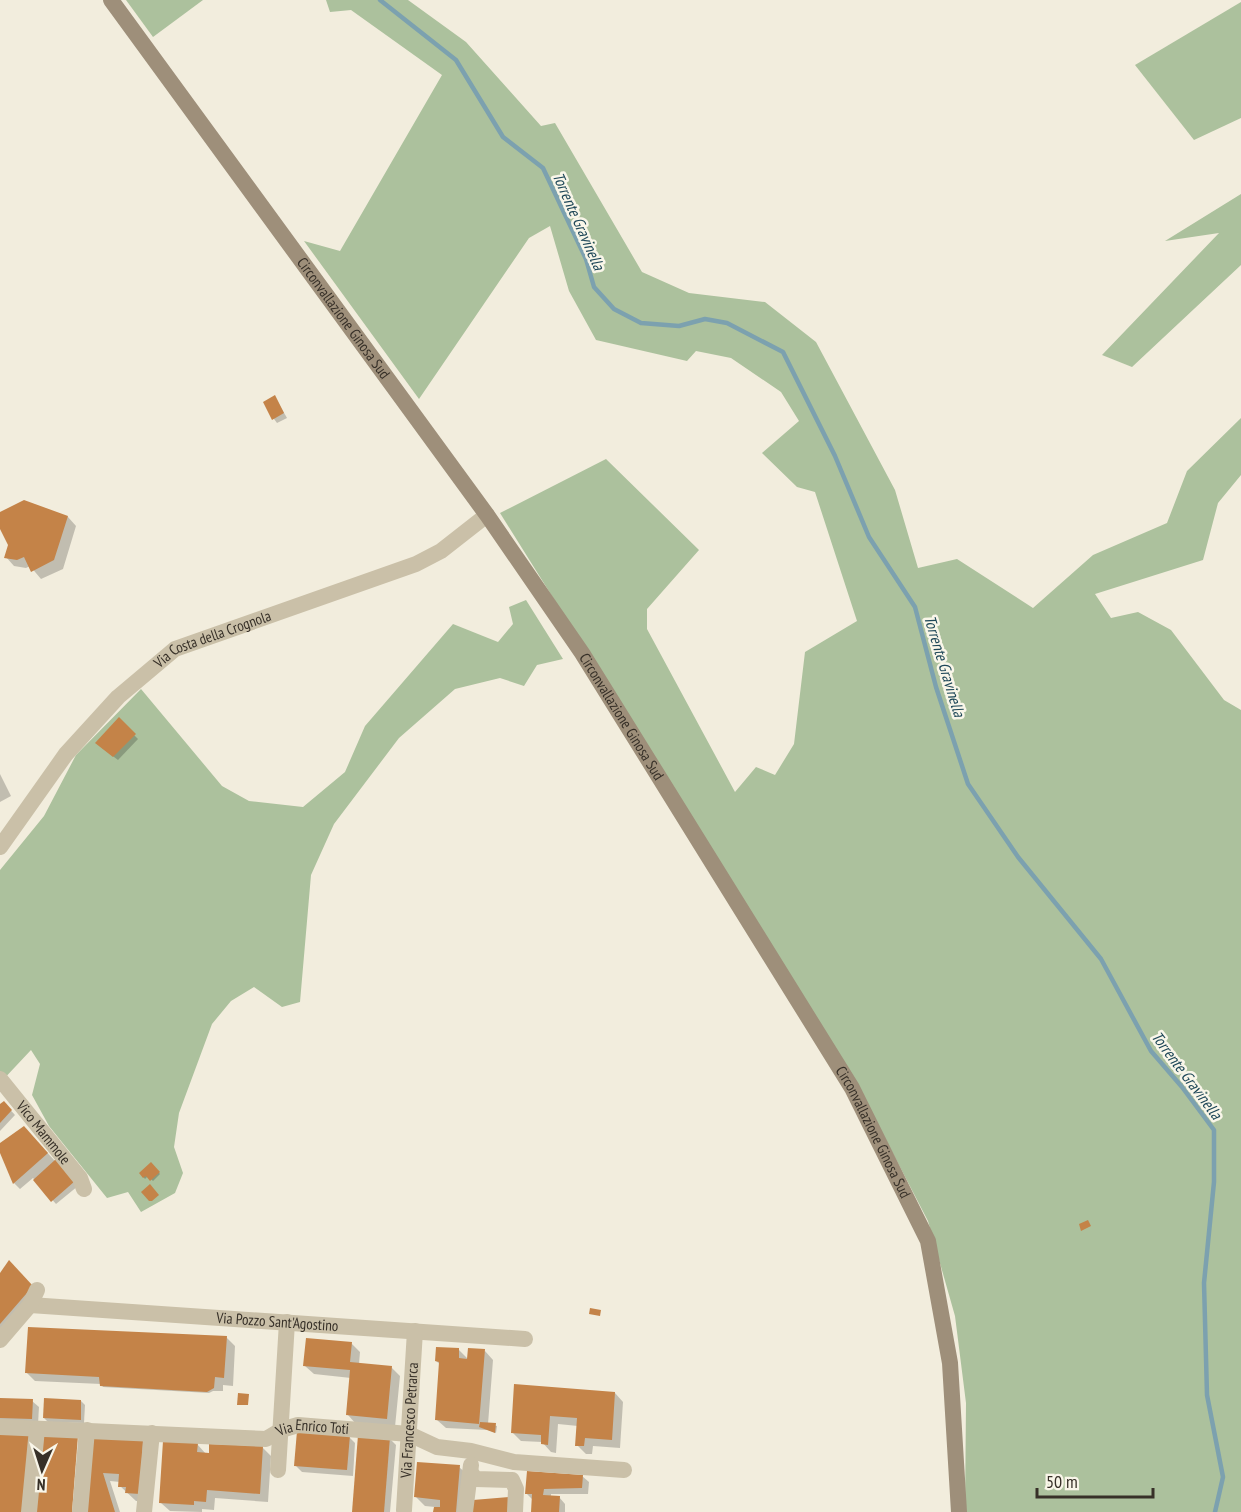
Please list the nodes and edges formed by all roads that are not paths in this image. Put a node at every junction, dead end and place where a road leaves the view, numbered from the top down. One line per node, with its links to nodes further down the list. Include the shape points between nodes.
1 (111, 0): 2 (main road, Circonvallazione Ginosa Sud)
2 (487, 515): 3 (street, Via Costa della Crognola, via 441,551 416,564 175,649 118,697 66,754); 26 (main road, Circonvallazione Ginosa Sud, via 582,653 852,1088 928,1241 950,1363)
3 (0, 847)
4 (0, 1079): 5 (street, Vico Mammole)
5 (84, 1188)
6 (287, 1322): 7 (street, Via Pozzo Sant'Agostino); 9 (street, Via Pozzo Sant'Agostino, via 33,1297); 13 (street)
7 (415, 1331): 8 (street, Via Pozzo Sant'Agostino); 15 (street, Via Francesco Petrarca)
8 (525, 1339)
9 (0, 1340)
10 (0, 1427): 11 (street, Via Enrico Toti)
11 (37, 1429): 12 (street, Via Enrico Toti); 21 (street)
12 (87, 1430): 14 (street, Via Enrico Toti); 22 (street)
13 (281, 1430): 14 (street, Via Enrico Toti, via 266,1439); 15 (street, Via Enrico Toti, via 298,1425); 17 (street)
14 (152, 1433): 23 (street)
15 (409, 1434): 16 (street, Via Enrico Toti, via 437,1447); 20 (street, Via Francesco Petrarca)
16 (471, 1451): 18 (street, Via Enrico Toti, via 514,1462); 19 (street)
17 (278, 1470)
18 (624, 1470)
19 (471, 1473): 24 (street); 25 (street, via 476,1479 512,1480 516,1490)
20 (404, 1510)
21 (29, 1512)
22 (80, 1512)
23 (144, 1512)
24 (465, 1512)
25 (515, 1512)
26 (959, 1512)

